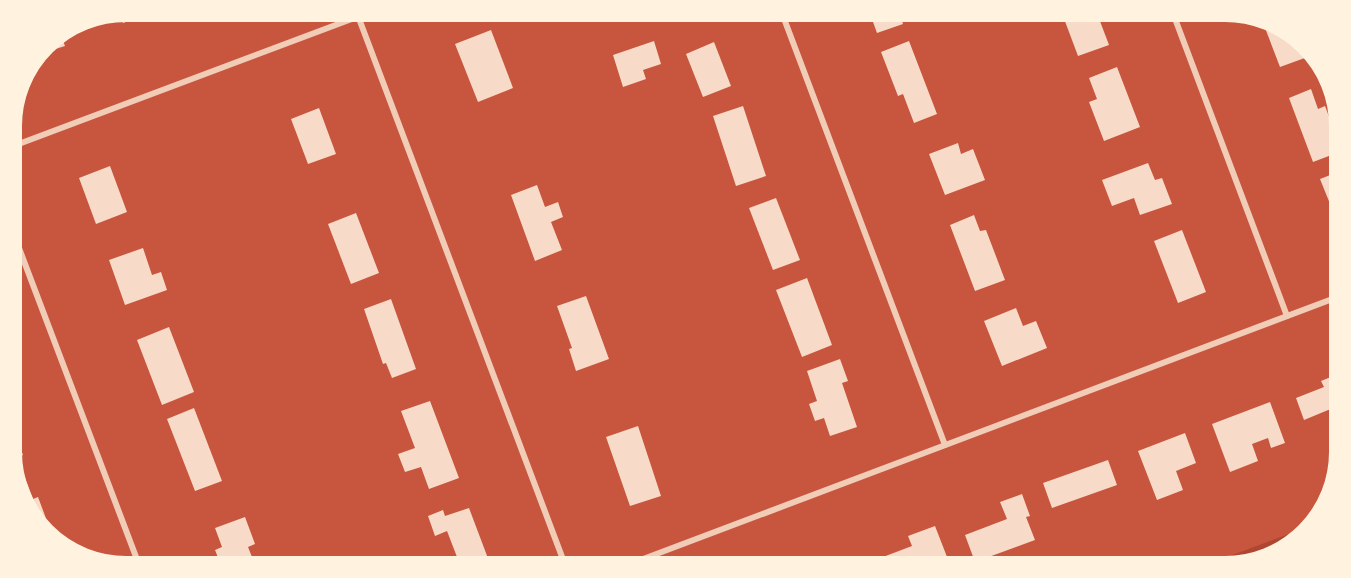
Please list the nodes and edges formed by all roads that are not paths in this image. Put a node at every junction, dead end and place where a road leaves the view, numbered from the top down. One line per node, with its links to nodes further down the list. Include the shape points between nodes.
1 (353, 18): 5 (street)
2 (359, 18): 11 (street)
3 (784, 18): 9 (street)
4 (1175, 18): 8 (street)
5 (18, 144)
6 (18, 245): 10 (street)
7 (1333, 299): 8 (street)
8 (1287, 316): 9 (street)
9 (945, 445): 12 (street)
10 (137, 560)
11 (563, 560)
12 (640, 560)

